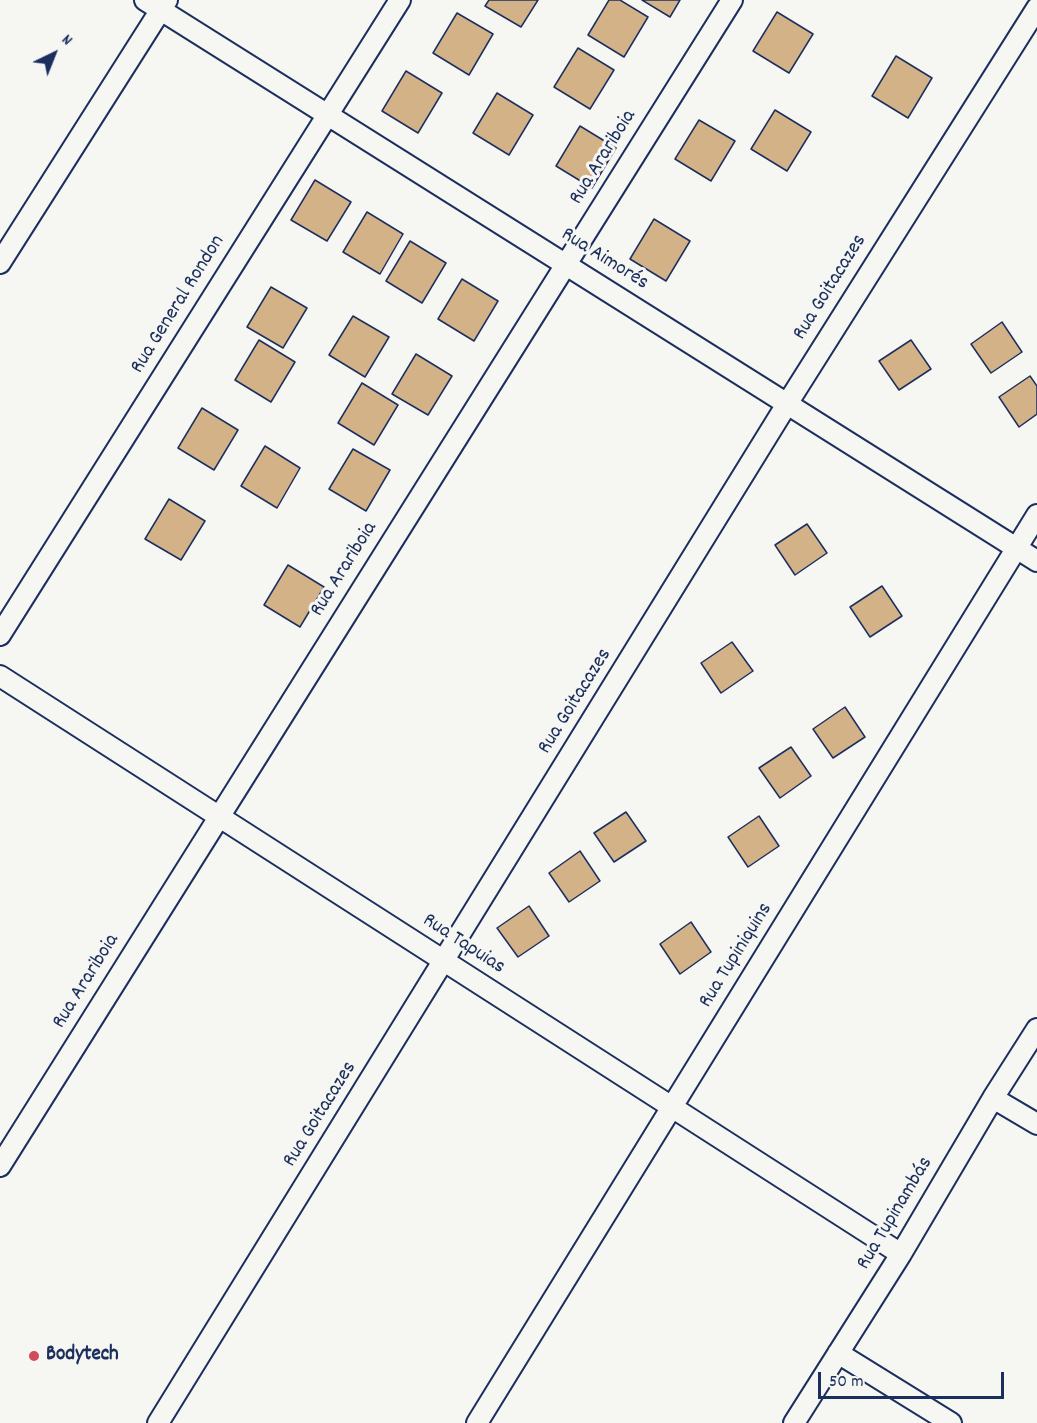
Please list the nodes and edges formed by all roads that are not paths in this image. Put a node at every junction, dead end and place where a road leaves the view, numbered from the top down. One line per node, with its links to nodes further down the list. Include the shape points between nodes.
1 (399, 0): 5 (street, Rua General Rondon)
2 (732, 0): 7 (street, Rua Arariboia)
3 (158, 3): 5 (street, Rua Aimorés); 6 (street)
4 (1037, 8): 8 (street, Rua Goitacazes)
5 (327, 115): 7 (street, Rua Aimorés); 12 (street, Rua General Rondon)
6 (0, 263)
7 (566, 264): 8 (street, Rua Aimorés); 14 (street, Rua Arariboia)
8 (787, 404): 10 (street, Rua Aimorés); 15 (street, Rua Goitacazes)
9 (1037, 515): 10 (street, Rua Tupiniquins)
10 (1017, 548): 11 (street, Rua Aimorés); 18 (street, Rua Tupiniquins)
11 (1037, 561)
12 (0, 635)
13 (0, 676): 14 (street, Rua Tapuias)
14 (219, 817): 15 (street, Rua Tapuias); 20 (street, Rua Arariboia)
15 (444, 961): 18 (street, Rua Tapuias); 23 (street, Rua Goitacazes)
16 (1037, 1029): 17 (street, Rua Tupinambás)
17 (993, 1098): 19 (street); 21 (street, Rua Tupinambás)
18 (672, 1107): 21 (street, Rua Tapuias); 24 (street, Rua Tupiniquins)
19 (1037, 1124)
20 (0, 1166)
21 (901, 1254): 22 (street, Rua Tupinambás)
22 (838, 1353): 25 (street, Rua Tupinambás); 26 (street)
23 (158, 1423)
24 (477, 1423)
25 (794, 1423)
26 (951, 1423)

